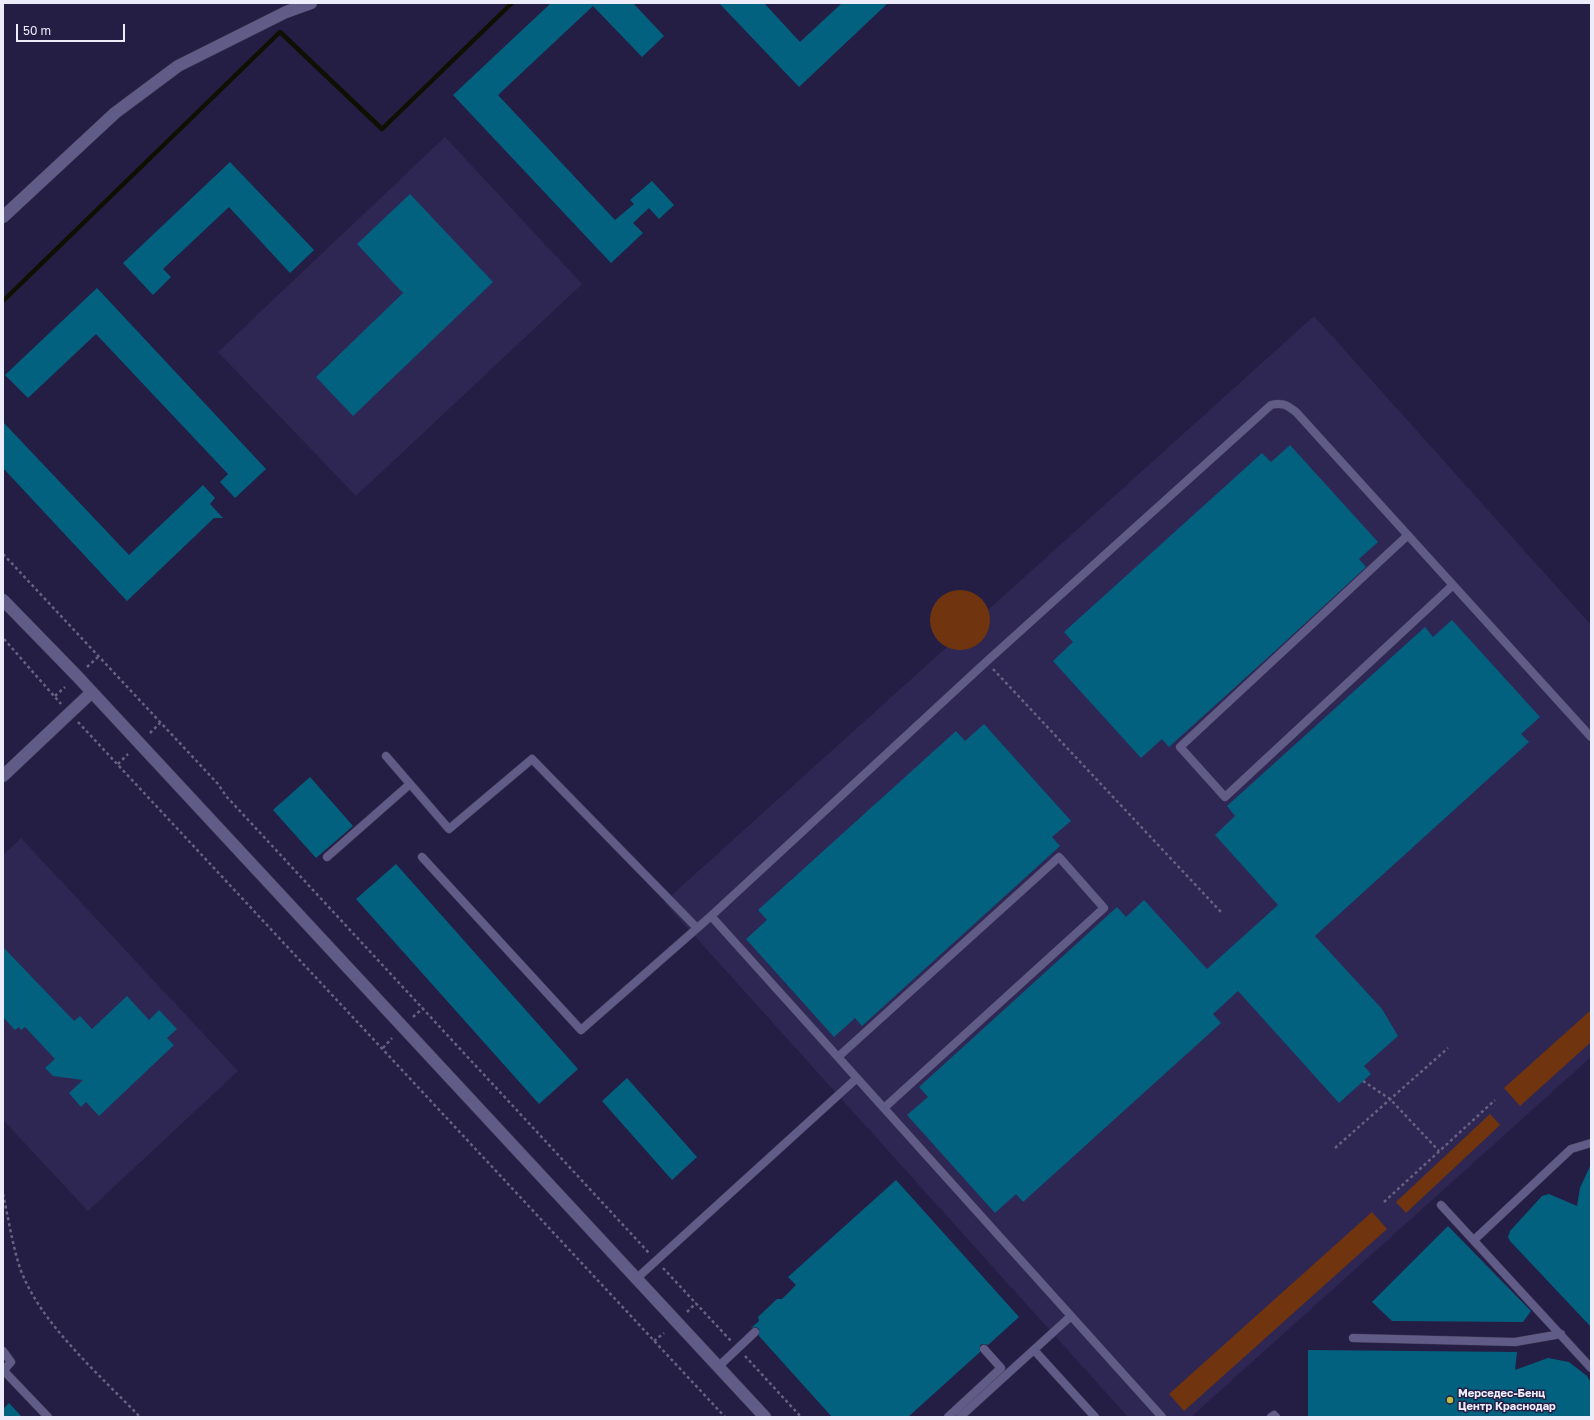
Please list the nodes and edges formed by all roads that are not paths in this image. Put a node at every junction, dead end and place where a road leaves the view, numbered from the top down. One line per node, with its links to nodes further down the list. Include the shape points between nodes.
1 (311, 3): 2 (street, via 286,12 178,66 115,113)
2 (3, 216)
3 (1408, 535): 4 (lane); 4 (lane, via 1180,747 1185,753 1225,797); 13 (lane, via 1296,412 1288,405 1271,405 986,662)
4 (1453, 585): 7 (lane)
5 (3, 600): 6 (street)
6 (92, 692): 9 (street); 21 (street)
7 (1591, 737)
8 (386, 756): 10 (lane)
9 (3, 776)
10 (410, 784): 11 (lane); 14 (lane, via 449,829 532,759)
11 (327, 857)
12 (422, 857): 14 (lane, via 581,1030)
13 (711, 916): 14 (lane); 15 (lane)
14 (697, 928)
15 (838, 1058): 16 (lane); 17 (lane, via 1059,857 1104,908)
16 (857, 1078): 17 (lane); 21 (lane)
17 (884, 1108): 22 (lane)
18 (1591, 1143): 20 (lane, via 1571,1149)
19 (1441, 1205): 20 (lane)
20 (1474, 1240): 24 (lane)
21 (636, 1279): 29 (street)
22 (1071, 1316): 27 (lane); 37 (lane)
23 (755, 1332): 29 (lane)
24 (1561, 1334): 25 (lane, via 1515,1342); 30 (lane)
25 (1352, 1338)
26 (984, 1349): 34 (lane, via 1001,1368)
27 (1034, 1350): 35 (lane); 36 (lane)
28 (3, 1351): 31 (lane, via 10,1362)
29 (718, 1367): 33 (street)
30 (1591, 1368)
31 (3, 1371): 32 (lane)
32 (48, 1417)
33 (765, 1417)
34 (948, 1417)
35 (960, 1417)
36 (1095, 1417)
37 (1162, 1417)
38 (1271, 1417): 39 (lane)
39 (1276, 1417)

